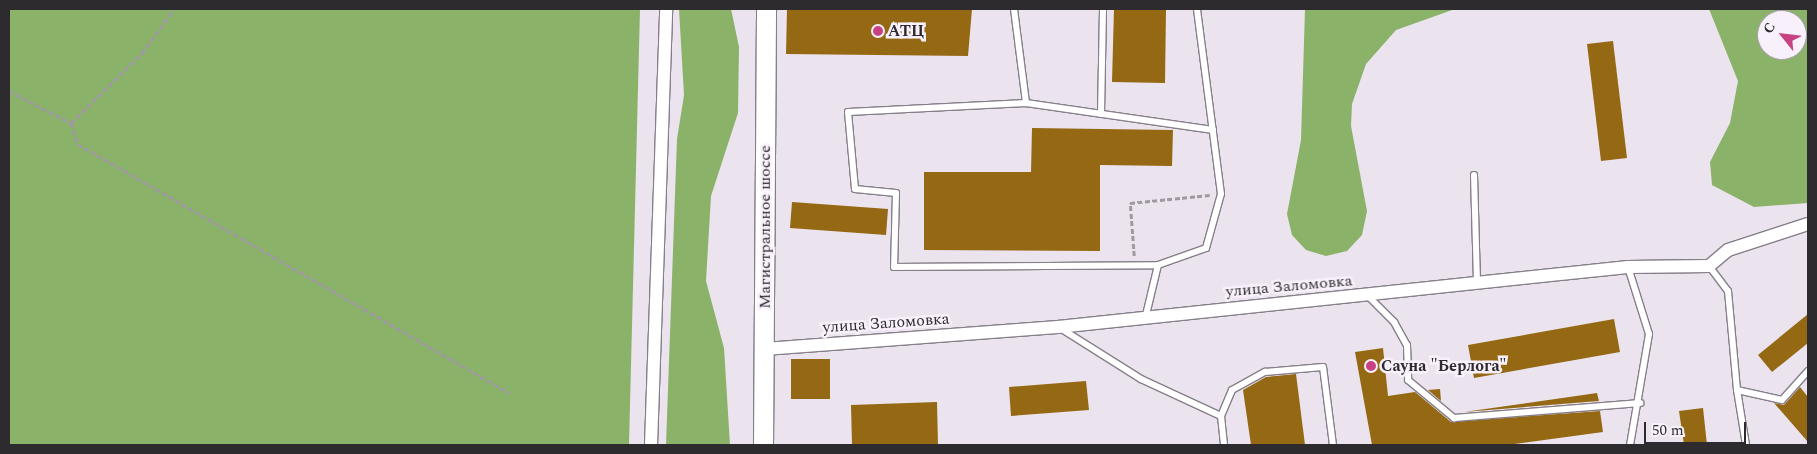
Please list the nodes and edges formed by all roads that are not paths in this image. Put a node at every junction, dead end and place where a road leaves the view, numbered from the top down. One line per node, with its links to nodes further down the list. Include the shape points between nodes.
1 (666, 9): 23 (street)
2 (766, 9): 18 (main road, Магистральное шоссе)
3 (1014, 9): 6 (lane)
4 (1104, 9): 7 (lane)
5 (1197, 9): 8 (lane)
6 (1026, 103): 7 (lane); 11 (lane, via 848,112 855,189 896,193 894,267)
7 (1101, 114): 8 (lane)
8 (1213, 130): 11 (lane, via 1221,194 1206,248)
9 (1474, 175): 14 (lane)
10 (1808, 224): 12 (street, via 1728,250)
11 (1158, 265): 16 (lane)
12 (1708, 266): 13 (street, улица Заломовка); 20 (lane, via 1728,291)
13 (1628, 267): 14 (street, улица Заломовка); 21 (lane, via 1649,334)
14 (1477, 282): 15 (street, улица Заломовка)
15 (1368, 296): 16 (street, улица Заломовка); 21 (lane, via 1394,322 1407,345 1408,380 1454,418)
16 (1146, 315): 17 (street, улица Заломовка)
17 (1058, 327): 18 (street, улица Заломовка); 22 (lane, via 1141,379)
18 (764, 349): 24 (main road, Магистральное шоссе)
19 (1808, 371): 20 (lane, via 1782,400)
20 (1737, 390): 28 (lane)
21 (1640, 403): 27 (lane)
22 (1221, 416): 25 (lane); 26 (lane, via 1232,390 1265,372 1323,367)
23 (651, 445)
24 (763, 445)
25 (1224, 445)
26 (1333, 445)
27 (1630, 445)
28 (1746, 445)

